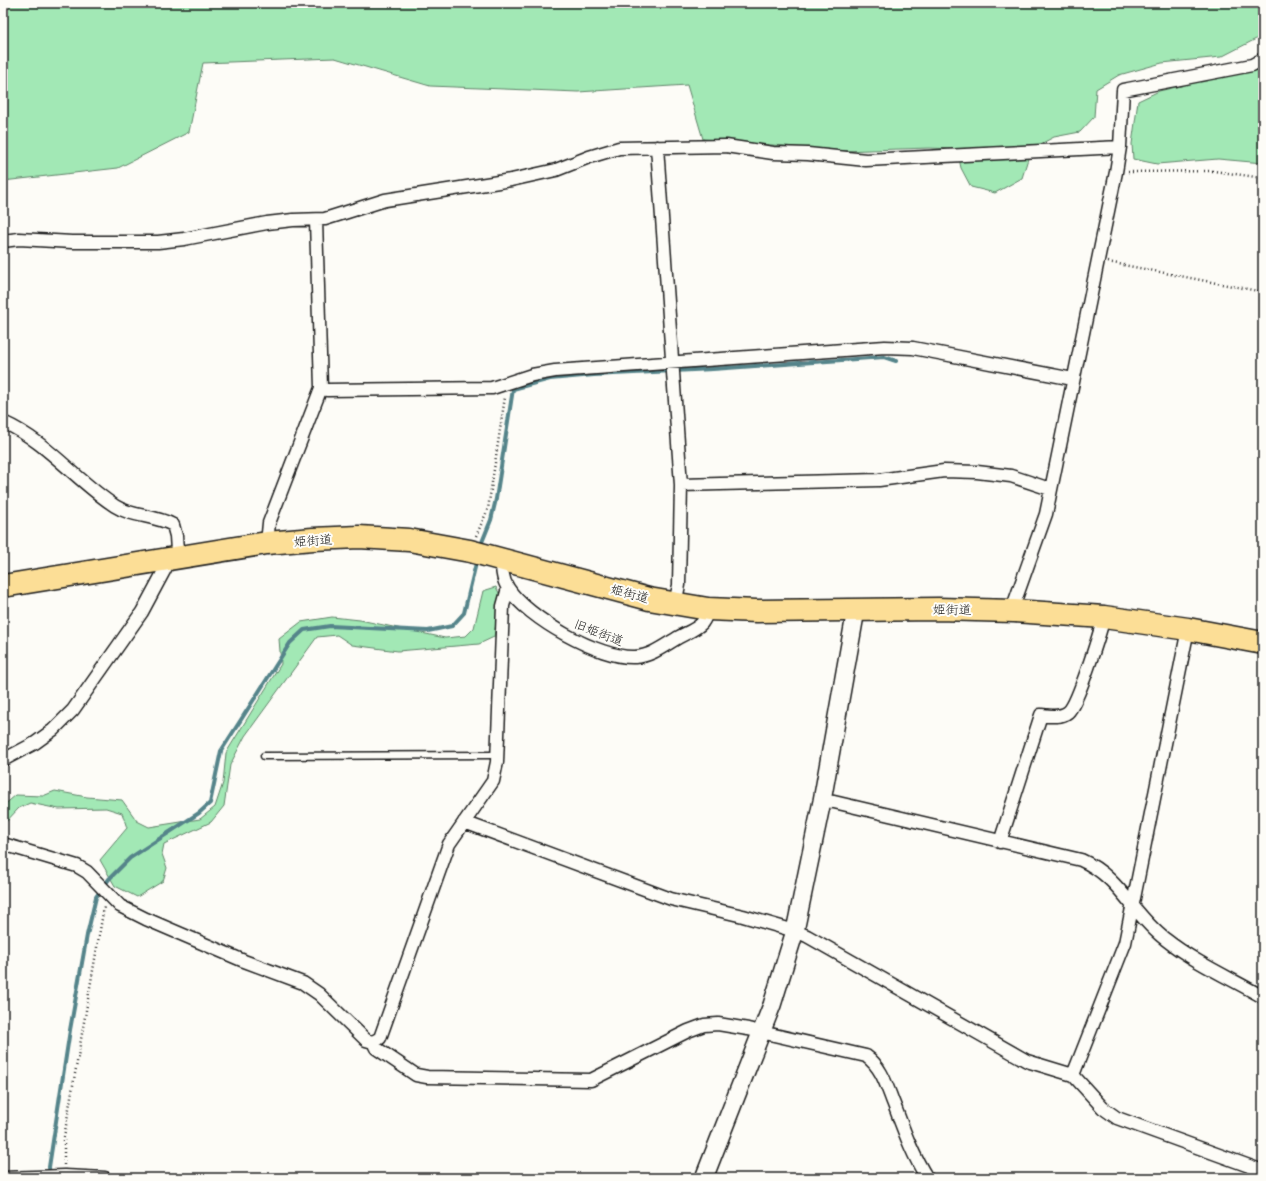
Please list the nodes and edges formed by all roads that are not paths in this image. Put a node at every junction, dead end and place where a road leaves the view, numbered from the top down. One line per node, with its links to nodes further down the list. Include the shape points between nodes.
1 (1263, 59): 3 (street, via 1252,65 1124,90)
2 (657, 147): 3 (street, via 726,146 773,153 866,160); 4 (street, via 619,148 556,170 511,180 385,200 325,220); 6 (street)
3 (1120, 147): 7 (street)
4 (316, 220): 5 (street, via 267,223 158,242 18,239); 8 (street)
5 (3, 241)
6 (673, 369): 7 (street, via 884,347 913,348); 8 (street, via 555,371 532,375 492,388); 10 (street)
7 (1073, 379): 11 (street)
8 (321, 388): 12 (street, via 269,523)
9 (3, 422): 14 (street, via 34,438 116,507 173,525 177,551)
10 (682, 485): 11 (street, via 879,480 944,471 1011,476); 17 (street, via 679,585)
11 (1050, 489): 20 (street, via 1046,514 1015,601)
12 (267, 543): 13 (highway, 姫街道, via 359,537 409,540); 14 (highway, 姫街道)
13 (483, 554): 16 (street, 旧姫街道, via 501,572); 17 (highway, 姫街道)
14 (171, 558): 15 (highway, 姫街道); 26 (street, via 142,612 73,710 35,743)
15 (3, 586)
16 (508, 588): 18 (street, 旧姫街道, via 532,613 559,632 591,647 624,657 653,653 702,623); 24 (street, via 503,606)
17 (675, 604): 18 (highway, 姫街道)
18 (708, 609): 19 (highway, 姫街道)
19 (856, 610): 20 (highway, 姫街道); 27 (street)
20 (1014, 611): 21 (highway, 姫街道)
21 (1104, 617): 22 (highway, 姫街道); 29 (street, via 1076,698 1069,711 1058,716 1042,715)
22 (1188, 628): 23 (highway, 姫街道); 31 (street)
23 (1263, 643)
24 (497, 755): 25 (lane); 28 (street, via 493,781)
25 (264, 756)
26 (3, 760)
27 (822, 801): 29 (street); 32 (street)
28 (464, 822): 32 (street, via 671,899); 35 (street, via 449,844 380,1038)
29 (1000, 842): 31 (street, via 1081,860 1096,867)
30 (3, 844): 35 (street, via 77,866 87,872 120,906 244,961 303,983 319,994 366,1040)
31 (1134, 905): 33 (street, via 1147,923 1165,939); 36 (street, via 1126,943)
32 (795, 931): 34 (street); 36 (street, via 1027,1061)
33 (1263, 997)
34 (762, 1032): 35 (street, via 718,1024 704,1025 590,1080 427,1077 416,1075 376,1048); 40 (street); 41 (street, via 866,1056 875,1062)
35 (373, 1042)
36 (1073, 1075): 37 (street, via 1103,1108 1117,1118)
37 (1263, 1171)
38 (3, 1178): 39 (street)
39 (106, 1178)
40 (704, 1178)
41 (927, 1178)

